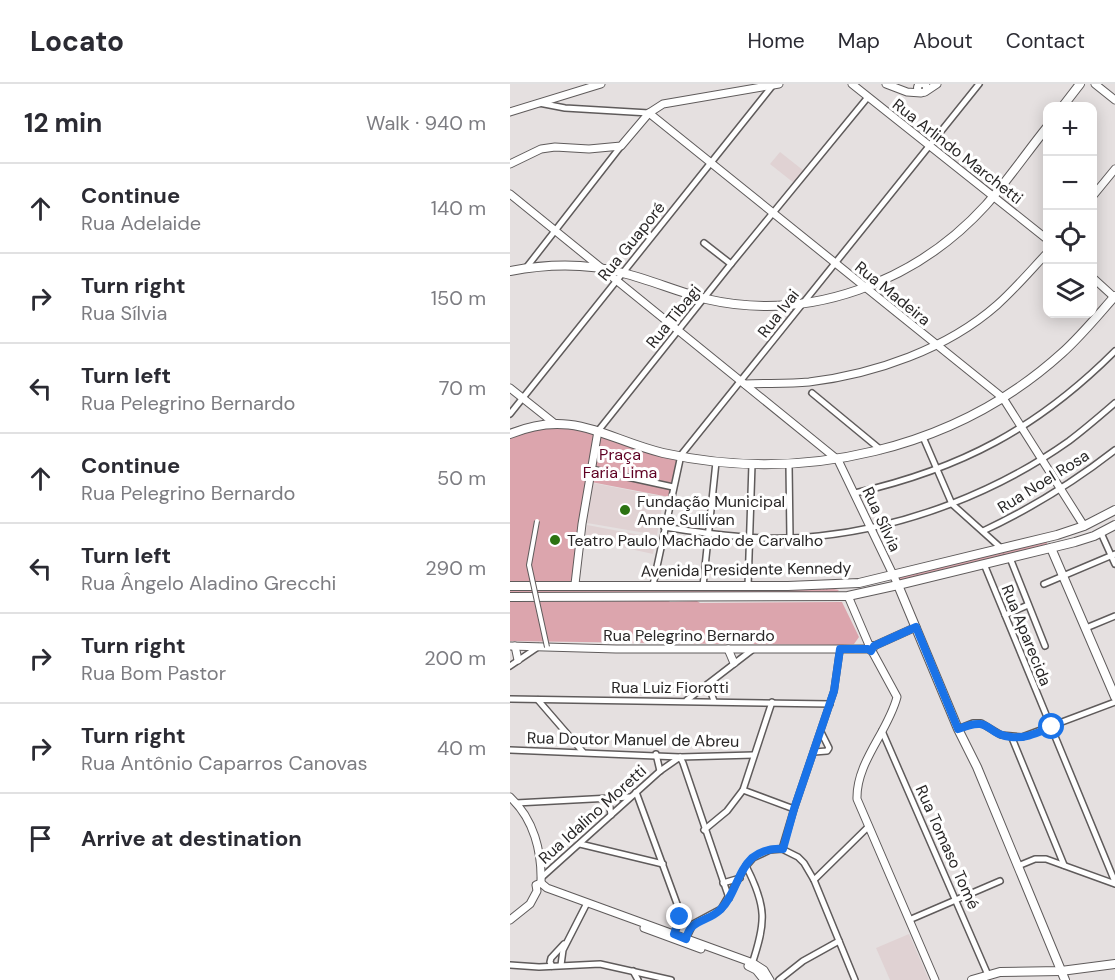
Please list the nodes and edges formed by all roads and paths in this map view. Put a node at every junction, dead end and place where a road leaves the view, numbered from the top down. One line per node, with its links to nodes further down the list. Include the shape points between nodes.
1 (601, 84): 15 (street)
2 (779, 84): 10 (street)
3 (852, 84): 12 (street, Rua Arlindo Marchetti)
4 (886, 84): 11 (street, via 907,92)
5 (929, 84): 11 (street)
6 (937, 84): 11 (street)
7 (980, 84): 20 (street, Rua Ivai)
8 (1080, 84): 14 (main road)
9 (1095, 84): 13 (street)
10 (773, 85): 17 (street, via 669,102); 22 (street, Rua Guaporé)
11 (921, 87)
12 (868, 97): 20 (street, Rua Arlindo Marchetti); 27 (street, Rua Tibagi)
13 (1115, 100)
14 (1066, 102)
15 (537, 103): 16 (street); 17 (street)
16 (510, 112)
17 (649, 113): 19 (street); 22 (street, Rua Madeira)
18 (1043, 131): 26 (main road)
19 (621, 146): 21 (street, via 542,149); 28 (street)
20 (930, 147): 26 (street, Rua Arlindo Marchetti); 32 (street, Rua Ivai)
21 (510, 164)
22 (712, 164): 27 (street, Rua Madeira); 37 (street, Rua Guaporé)
23 (1115, 169): 24 (street)
24 (1097, 191)
25 (510, 194): 28 (street, Rua Sílvia)
26 (993, 196): 29 (street, Rua Arlindo Marchetti); 40 (main road, via 934,251)
27 (774, 213): 32 (street, Rua Madeira); 33 (street, Rua Tibagi)
28 (555, 230): 34 (street); 35 (street, Rua Sílvia)
29 (1043, 237)
30 (704, 243): 33 (street)
31 (1043, 257): 45 (street, via 995,306)
32 (835, 263): 40 (street, Rua Madeira); 43 (street, Rua Ivai)
33 (731, 264): 42 (street, Rua Tibagi)
34 (526, 268): 35 (main road); 36 (main road)
35 (600, 268): 37 (main road); 38 (street, Rua Sílvia)
36 (510, 271)
37 (623, 273): 38 (street, Rua Guaporé); 42 (main road)
38 (616, 281): 44 (street, Rua Sílvia); 50 (street, Rua Guaporé)
39 (1097, 282): 41 (street)
40 (865, 289): 43 (main road); 45 (street, Rua Madeira)
41 (1115, 297): 51 (main road, via 1062,353)
42 (704, 299): 43 (main road, via 730,304); 44 (street, Rua Tibagi)
43 (801, 305): 47 (street, Rua Ivai)
44 (679, 330): 47 (street, Rua Sílvia); 56 (street, Rua Tibagi)
45 (935, 345): 47 (street, via 894,362 838,377 796,383); 51 (street, Rua Madeira)
46 (1115, 351): 55 (street, via 1053,407)
47 (743, 382): 61 (street, Rua Ivai); 63 (street, Rua Sílvia)
48 (510, 388): 50 (street)
49 (812, 393): 59 (street)
50 (523, 398): 53 (street, Rua Guaporé); 54 (street)
51 (1003, 398): 55 (street, Rua Madeira); 58 (main road)
52 (1115, 403): 62 (street)
53 (510, 414)
54 (554, 423): 56 (main road); 57 (main road)
55 (1021, 428): 62 (street, Rua Madeira); 68 (street)
56 (598, 431): 61 (main road, via 662,453); 67 (street, Rua Tibagi)
57 (510, 434)
58 (923, 437): 59 (main road); 68 (street)
59 (881, 450): 63 (main road)
60 (1115, 450): 70 (street, Rua Noel Rosa)
61 (681, 455): 64 (main road); 69 (street, Rua Ivai)
62 (1040, 459): 70 (street, Rua Madeira); 72 (street)
63 (838, 460): 66 (main road); 71 (street, Rua Sílvia)
64 (716, 462): 65 (main road); 81 (street)
65 (752, 464): 66 (main road); 83 (street)
66 (789, 465): 84 (street)
67 (591, 469): 69 (street); 95 (street, Rua Tibagi)
68 (938, 470): 71 (street); 72 (street)
69 (673, 487): 77 (street, Rua Ivai)
70 (1059, 489): 76 (street, Rua Madeira); 79 (street, Rua Noel Rosa)
71 (855, 493): 78 (street, Rua Sílvia)
72 (952, 504): 78 (street); 79 (street)
73 (1115, 510): 76 (main road, Avenida Presidente Kennedy)
74 (537, 521): 111 (street, bridge, via 529,565)
75 (1115, 525): 80 (main road, Avenida Presidente Kennedy)
76 (1084, 526): 80 (main road); 82 (main road, Avenida Presidente Kennedy)
77 (664, 527): 81 (street); 98 (street, Rua Ivai)
78 (870, 527): 84 (street); 91 (street, Rua Sílvia)
79 (983, 531): 85 (street)
80 (1101, 533): 86 (main road, Avenida Presidente Kennedy); 87 (street)
81 (709, 534): 83 (street); 101 (street)
82 (1057, 535): 85 (main road, Avenida Presidente Kennedy); 86 (main road, via 1051,540)
83 (750, 537): 84 (street); 102 (street)
84 (790, 538)
85 (1000, 548): 91 (main road, Avenida Presidente Kennedy)
86 (1051, 548): 88 (main road, Avenida Presidente Kennedy); 92 (main road)
87 (1113, 555): 90 (street); 92 (street)
88 (1010, 558): 89 (main road, Avenida Presidente Kennedy); 105 (street)
89 (984, 564): 100 (main road, Avenida Presidente Kennedy); 106 (street, Rua Aparecida)
90 (1115, 564)
91 (893, 574): 93 (main road, Avenida Presidente Kennedy); 100 (street, Rua Sílvia)
92 (1064, 575): 96 (street); 109 (main road)
93 (884, 577): 94 (main road, Avenida Presidente Kennedy); 100 (main road)
94 (859, 583): 99 (main road, Avenida Presidente Kennedy); 104 (main road, via 849,588)
95 (575, 584): 97 (main road, Avenida Presidente Kennedy); 98 (main road, Avenida Presidente Kennedy)
96 (1044, 584)
97 (510, 585): 103 (main road)
98 (653, 585): 101 (main road, Avenida Presidente Kennedy)
99 (829, 585): 102 (main road, Avenida Presidente Kennedy); 104 (main road)
100 (898, 585): 104 (main road, Avenida Presidente Kennedy); 108 (main road, Rua Sílvia)
101 (703, 586): 102 (main road, Avenida Presidente Kennedy)
102 (748, 586)
103 (510, 596): 104 (main road, Avenida Presidente Kennedy)
104 (848, 596): 113 (street)
105 (1028, 605): 106 (street); 112 (street)
106 (1005, 615): 128 (street, Rua Aparecida)
107 (1115, 616): 109 (street)
108 (916, 627): 113 (street, Rua Pelegrino Bernardo); 129 (main road, Rua Sílvia)
109 (1086, 628): 122 (main road)
110 (512, 646): 111 (street, Rua Pelegrino Bernardo); 117 (street)
111 (543, 646): 114 (street, Rua Pelegrino Bernardo); 117 (street)
112 (1045, 646)
113 (871, 648): 115 (street, Rua Pelegrino Bernardo); 130 (street, via 897,697)
114 (728, 649): 116 (street, Rua Pelegrino Bernardo); 118 (street)
115 (840, 649): 116 (street, Rua Pelegrino Bernardo); 127 (street)
116 (753, 650): 118 (street)
117 (518, 660): 119 (street)
118 (734, 663): 120 (street)
119 (510, 666)
120 (708, 684): 124 (street); 125 (street)
121 (510, 699): 123 (street, Rua Luiz Fiorotti)
122 (1115, 699): 128 (street)
123 (538, 700): 125 (street, Rua Luiz Fiorotti); 132 (street)
124 (714, 701): 125 (street, Rua Luiz Fiorotti); 126 (street, Rua Luiz Fiorotti)
125 (686, 702)
126 (772, 702): 127 (street, Rua Luiz Fiorotti); 139 (street)
127 (830, 704): 131 (street)
128 (1051, 728): 133 (street); 163 (street, Rua Aparecida)
129 (958, 729): 133 (street, via 981,723); 159 (main road, Rua Sílvia)
130 (882, 731): 152 (street, via 857,794); 167 (street, Rua Tomaso Tomé)
131 (821, 732): 137 (street); 137 (street, via 829,748)
132 (569, 737): 135 (street); 136 (street)
133 (1012, 738): 157 (street)
134 (510, 750): 135 (street, Rua Doutor Manuel de Abreu)
135 (564, 752): 136 (street, Rua Doutor Manuel de Abreu)
136 (583, 752): 138 (street, Rua Doutor Manuel de Abreu)
137 (814, 752): 149 (street)
138 (656, 754): 140 (street, Rua Doutor Manuel de Abreu); 141 (street, Rua Idalino Moretti)
139 (754, 755): 140 (street, Rua Doutor Manuel de Abreu); 142 (street)
140 (680, 757): 141 (street, Rua Idalino Moretti); 153 (street)
141 (660, 771): 143 (street, Rua Idalino Moretti)
142 (743, 790): 149 (street); 153 (street, via 727,811)
143 (636, 792): 145 (street, Rua Idalino Moretti); 156 (street)
144 (510, 797): 148 (street)
145 (630, 797): 146 (street); 151 (street, Rua Idalino Moretti)
146 (605, 799): 147 (street); 151 (street)
147 (532, 803): 148 (street); 150 (street)
148 (516, 804): 150 (street)
149 (794, 809): 155 (street)
150 (524, 814): 165 (street, via 537,843)
151 (611, 815): 154 (street, Rua Idalino Moretti)
152 (868, 827): 161 (street); 170 (street)
153 (704, 830): 164 (street)
154 (580, 844): 156 (street); 165 (street, Rua Idalino Moretti)
155 (783, 849): 158 (street, via 761,853); 161 (street, via 804,863)
156 (663, 864): 171 (street, via 680,912)
157 (1064, 865): 159 (street, via 1040,859); 163 (street)
158 (746, 866): 160 (street); 178 (street, via 760,897 763,917)
159 (1018, 866): 181 (main road, Rua Sílvia)
160 (740, 878): 164 (street); 166 (street)
161 (814, 880): 173 (street)
162 (1000, 881): 167 (street)
163 (1115, 883)
164 (723, 884): 166 (street)
165 (541, 886): 168 (street); 169 (street, via 530,904)
166 (729, 898): 172 (street, via 716,913 693,924)
167 (956, 899): 170 (street); 182 (street, Rua Tomaso Tomé)
168 (586, 905): 171 (street); 174 (street)
169 (510, 920)
170 (909, 920): 190 (street)
171 (673, 936): 172 (street)
172 (686, 941): 178 (street)
173 (839, 941): 188 (street); 189 (street)
174 (565, 943): 177 (street); 179 (street, via 551,958)
175 (1115, 964): 181 (main road)
176 (510, 965): 179 (street)
177 (561, 965): 179 (street); 180 (street, via 600,964)
178 (752, 965): 186 (street); 187 (street, via 764,970)
179 (552, 966)
180 (633, 971): 183 (street); 184 (street)
181 (1061, 971): 182 (main road); 192 (main road, Rua Sílvia)
182 (988, 975): 191 (main road)
183 (654, 978): 185 (street)
184 (638, 980)
185 (671, 980)
186 (764, 980)
187 (770, 980)
188 (779, 980)
189 (855, 980)
190 (934, 980)
191 (972, 980)
192 (1065, 980)

